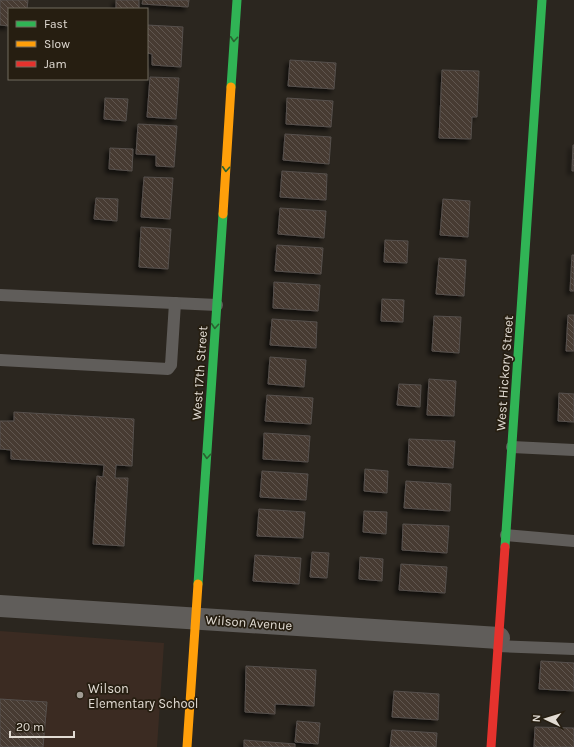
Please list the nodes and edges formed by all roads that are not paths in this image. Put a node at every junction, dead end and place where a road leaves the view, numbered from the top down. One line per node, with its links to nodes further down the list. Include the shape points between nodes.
1 (237, 0): 5 (street, West 17th Street, one-way to 5)
2 (542, 0): 7 (street, West Hickory Street)
3 (0, 295): 4 (lane)
4 (175, 303): 5 (lane); 6 (lane, via 171,365 168,369)
5 (217, 305): 12 (street, West 17th Street, one-way to 12)
6 (0, 360)
7 (512, 447): 8 (lane); 9 (street, West Hickory Street)
8 (574, 450)
9 (506, 535): 10 (lane); 13 (street, West Hickory Street)
10 (574, 541)
11 (0, 606): 12 (street, Wilson Avenue)
12 (196, 619): 13 (street, Wilson Avenue); 15 (street, West 17th Street)
13 (498, 642): 14 (lane); 16 (street, West Hickory Street)
14 (574, 649)
15 (187, 747)
16 (491, 747)

